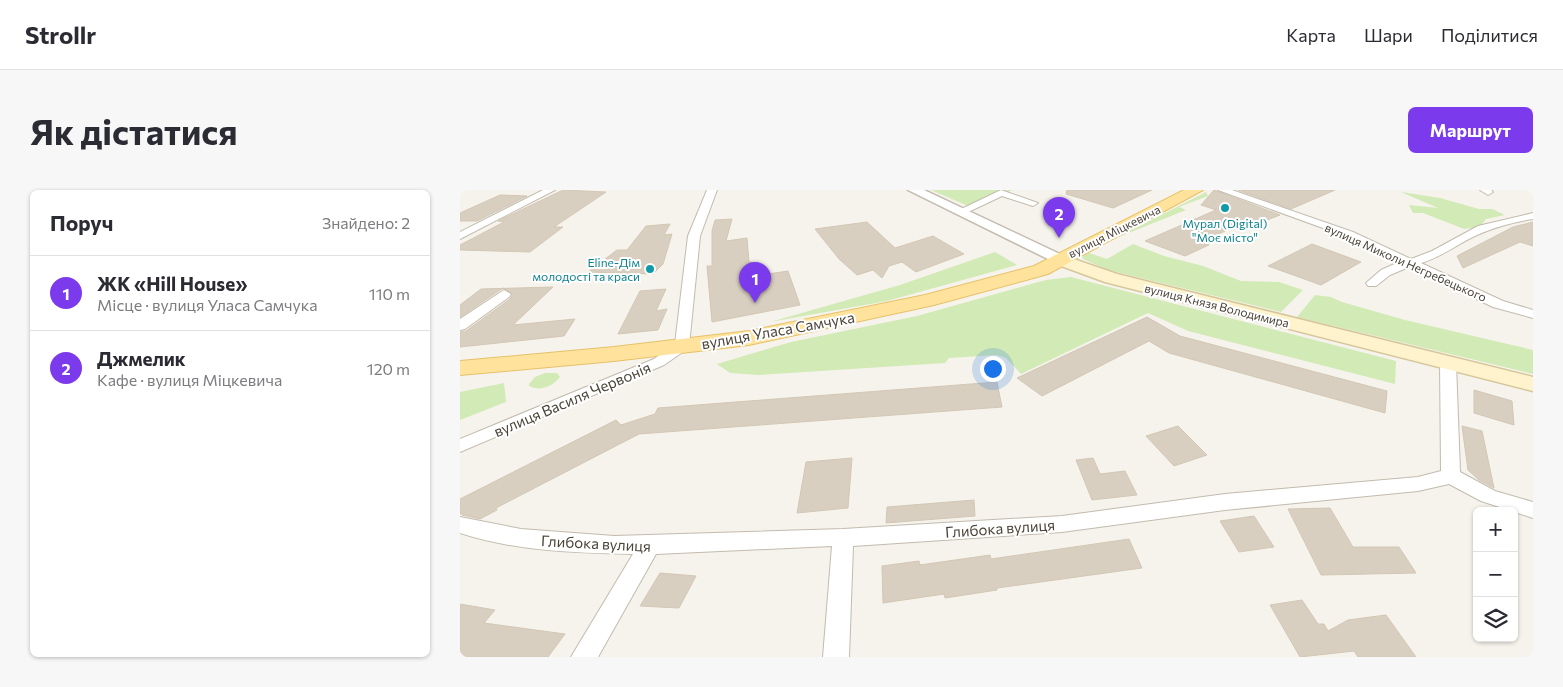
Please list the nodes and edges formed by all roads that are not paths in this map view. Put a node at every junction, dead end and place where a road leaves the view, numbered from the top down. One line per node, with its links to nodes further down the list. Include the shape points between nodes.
1 (550, 190): 9 (street)
2 (712, 190): 16 (street, via 694,236)
3 (914, 190): 7 (street, вулиця Князя Володимира)
4 (1196, 190): 10 (main road, вулиця Міцкевича)
5 (1223, 190): 11 (street, вулиця Миколи Негребецького, via 1349,234)
6 (1033, 202): 7 (street, via 1001,193)
7 (960, 212): 10 (street, вулиця Князя Володимира)
8 (1533, 216): 11 (street, via 1486,227 1436,254)
9 (460, 236)
10 (1059, 259): 16 (main road, вулиця Уласа Самчука, via 1041,270 1019,277 909,305 749,338); 17 (main road, вулиця Князя Володимира, via 1111,278)
11 (1409, 263): 12 (street, via 1377,277); 14 (street, вулиця Миколи Негребецького, via 1498,304)
12 (1372, 283)
13 (504, 294): 15 (street)
14 (1533, 314)
15 (460, 326)
16 (682, 346): 18 (main road, вулиця Уласа Самчука); 20 (street, вулиця Василя Червонія, via 659,362)
17 (1448, 363): 19 (main road, вулиця Князя Володимира); 21 (street)
18 (460, 368)
19 (1533, 384)
20 (460, 446)
21 (1451, 476): 22 (street, via 1488,496); 24 (street, Глибока вулиця, via 1418,484 1225,502 1062,524)
22 (1533, 510)
23 (460, 525): 25 (street, Глибока вулиця, via 485,534)
24 (843, 538): 25 (street, Глибока вулиця, via 828,536); 27 (street)
25 (649, 547): 26 (street)
26 (584, 657)
27 (836, 657)

